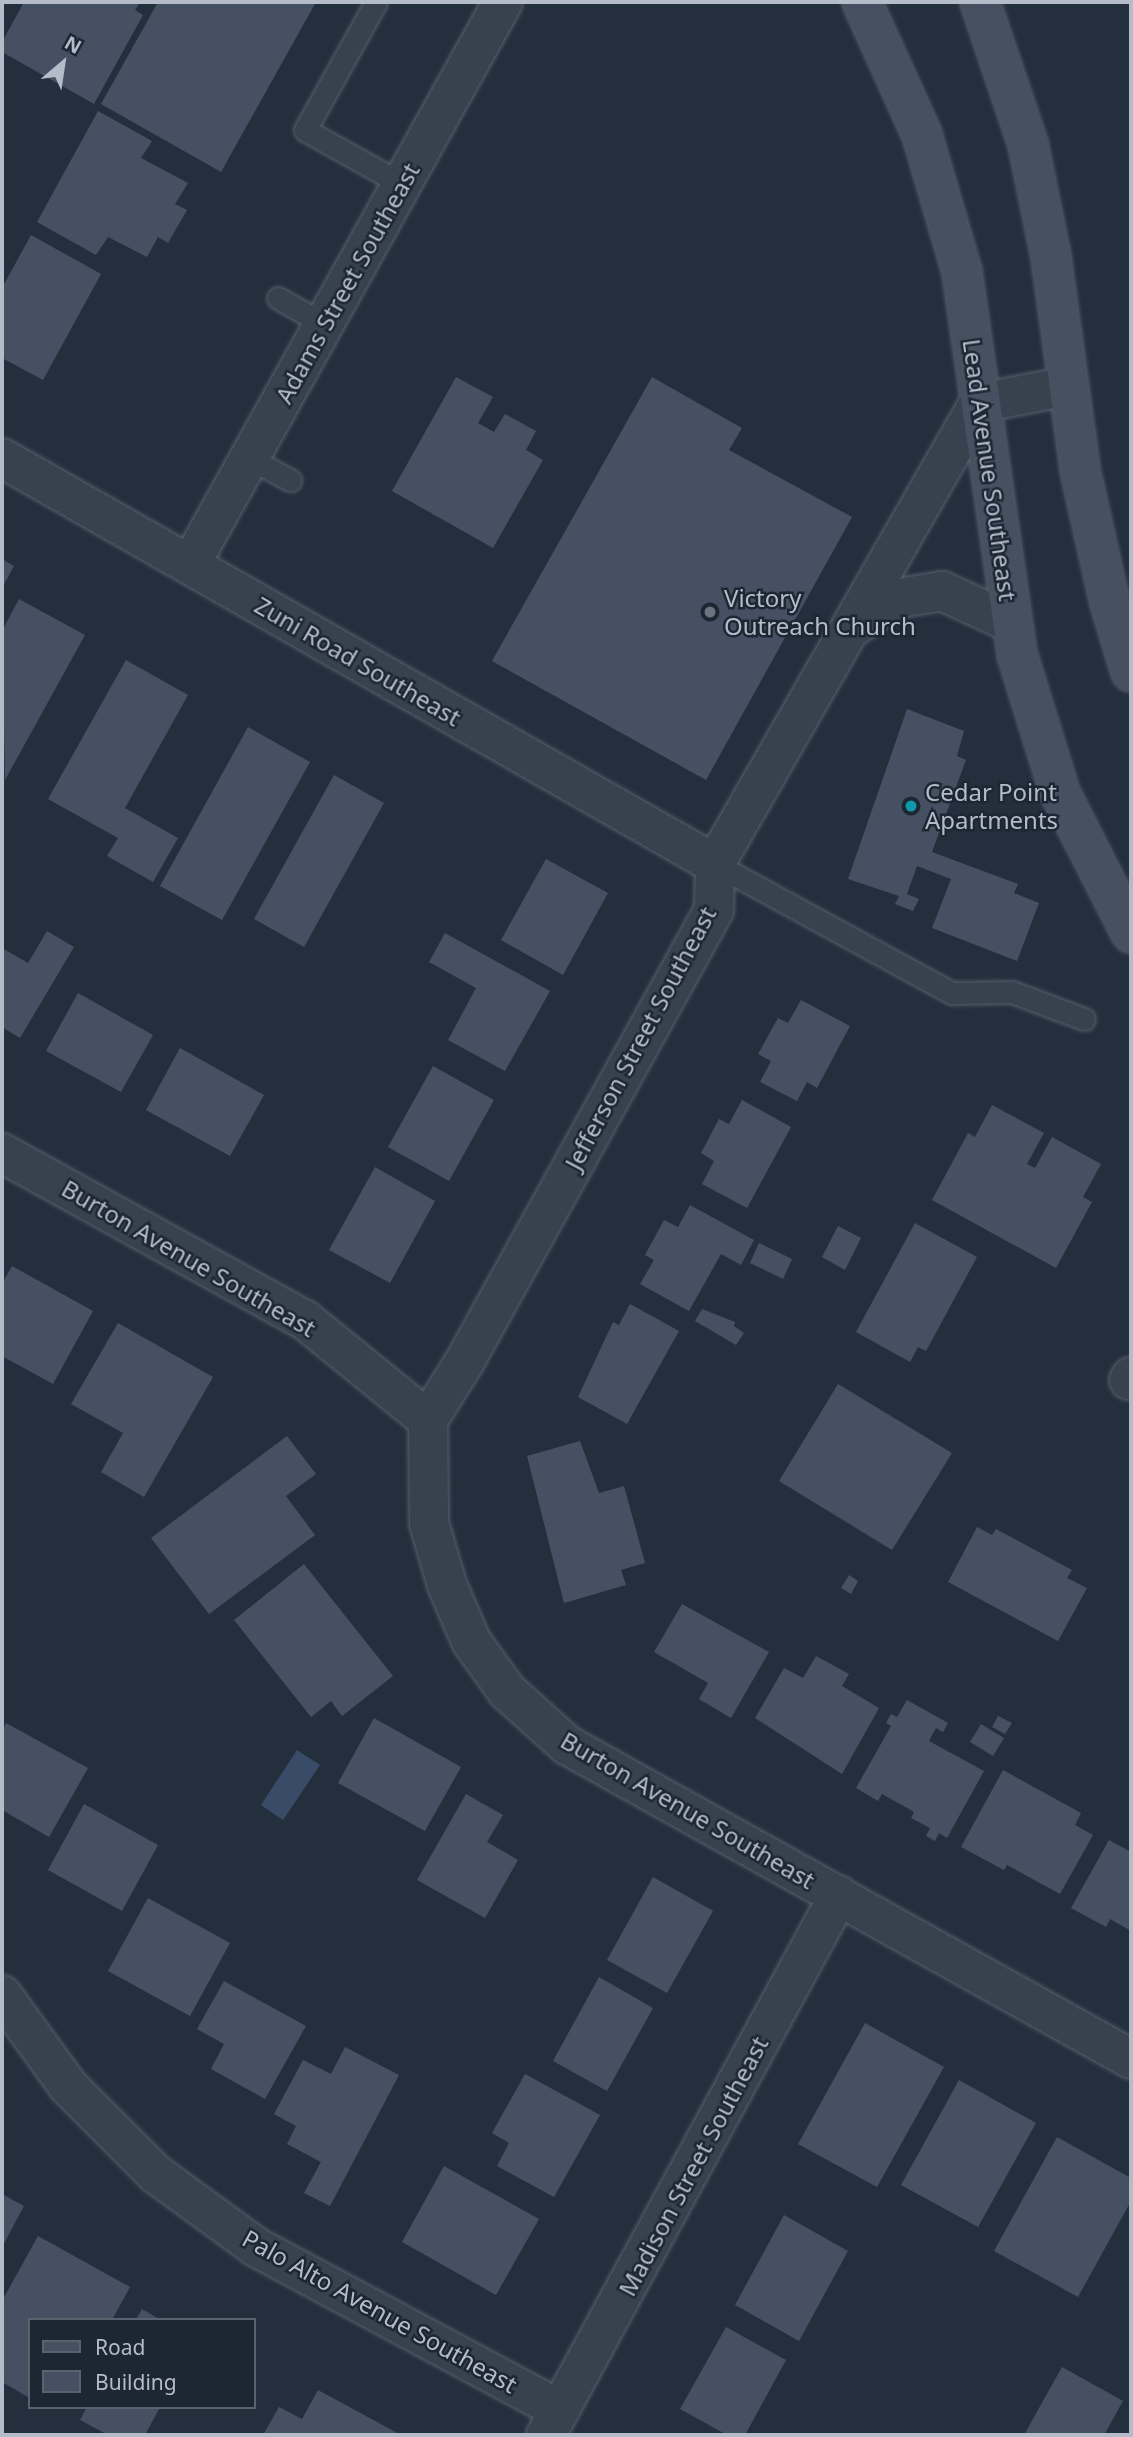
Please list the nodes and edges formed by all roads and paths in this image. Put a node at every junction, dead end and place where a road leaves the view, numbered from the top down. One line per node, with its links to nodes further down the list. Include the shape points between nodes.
1 (376, 2): 5 (lane, via 305,130)
2 (862, 2): 9 (main road, Lead Avenue Southeast, via 922,135 962,272)
3 (980, 2): 8 (main road, via 1028,144 1051,257)
4 (493, 5): 5 (street, Adams Street Southeast)
5 (402, 184): 7 (street, Adams Street Southeast)
6 (278, 298): 7 (lane)
7 (324, 324): 11 (street, Adams Street Southeast)
8 (1068, 386): 9 (street); 16 (main road, via 1089,510)
9 (979, 403): 14 (main road, Lead Avenue Southeast); 15 (street, Jefferson Street Southeast)
10 (2, 458): 13 (street, Zuni Road Southeast)
11 (249, 458): 12 (lane); 13 (street, Adams Street Southeast)
12 (290, 481)
13 (190, 565): 17 (street, Zuni Road Southeast)
14 (1012, 623): 15 (street, via 942,591 901,598); 18 (main road, Lead Avenue Southeast, via 1017,654 1060,793)
15 (850, 629): 17 (street, Jefferson Street Southeast)
16 (1131, 672)
17 (715, 864): 19 (lane, via 952,993 1012,992); 21 (street, Jefferson Street Southeast, via 714,910)
18 (1131, 933)
19 (1084, 1019)
20 (2, 1153): 21 (street, Burton Avenue Southeast, via 305,1320)
21 (428, 1420): 22 (street, Burton Avenue Southeast, via 429,1523 447,1585 471,1641 507,1691 567,1745)
22 (839, 1895): 24 (street, Burton Avenue Southeast); 25 (street, Madison Street Southeast)
23 (2, 1994): 25 (street, Palo Alto Avenue Southeast, via 68,2086 167,2182 256,2247)
24 (1131, 2059)
25 (553, 2423)

